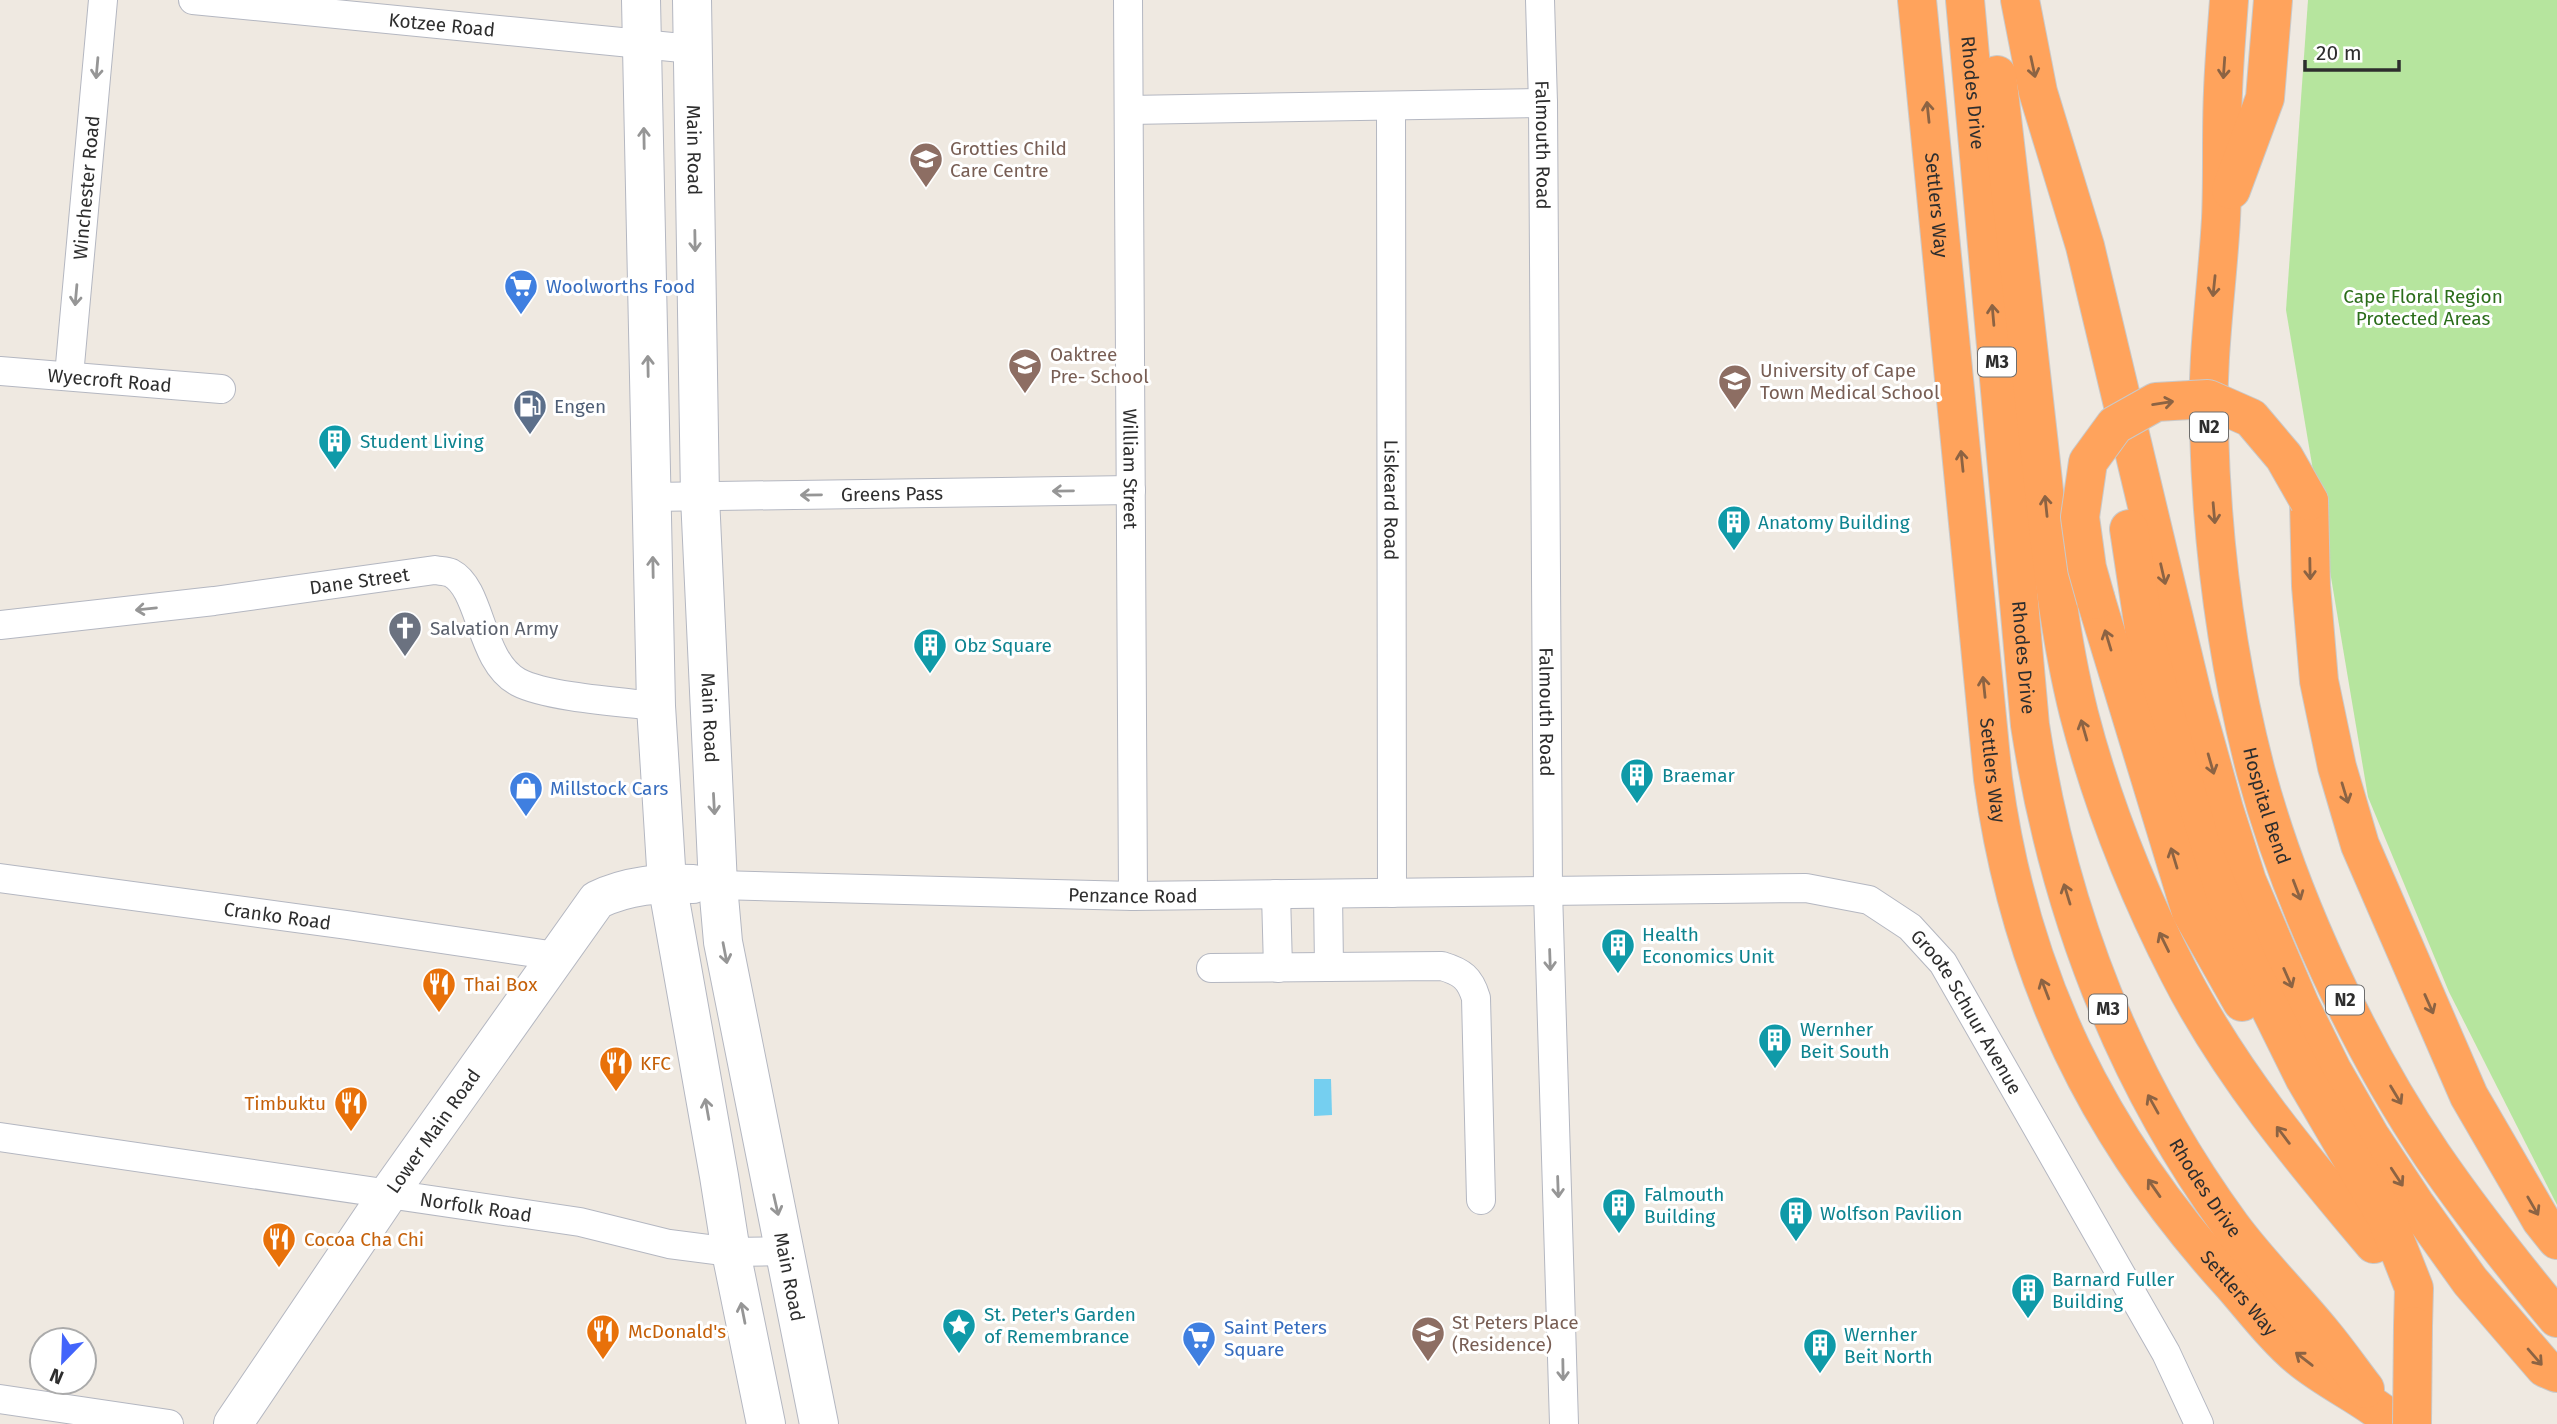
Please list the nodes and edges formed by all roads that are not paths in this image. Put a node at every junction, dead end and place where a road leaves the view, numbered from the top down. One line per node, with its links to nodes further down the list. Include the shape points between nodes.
1 (103, 0): 21 (street, Winchester Road, one-way to 21)
2 (193, 0): 13 (street, Kotzee Road)
3 (640, 0): 13 (main road)
4 (692, 0): 14 (main road, Main Road)
5 (1128, 0): 17 (street, William Street)
6 (1540, 0): 15 (street, Falmouth Road)
7 (1917, 0): 54 (highway, Settlers Way, one-way to 7, via 2300,1358 2160,1198 2093,1091 2033,959 2010,874 1993,779)
8 (1965, 0): 47 (highway, Rhodes Drive / M3, one-way to 8, via 2178,1148 2134,1068 2093,971 2056,858 2030,725)
9 (1989, 0): 44 (highway, one-way to 9, via 2271,1119 2187,987 2130,869 2092,760 2056,596)
10 (2020, 0): 19 (highway, one-way to 19, via 2038,92)
11 (2229, 0): 18 (highway, N2, one-way to 18)
12 (2273, 0): 18 (highway, via 2266,98)
13 (642, 44): 14 (street, Kotzee Road); 24 (main road, one-way to 13)
14 (692, 49): 25 (main road, Main Road, one-way to 25)
15 (1543, 103): 16 (street); 31 (street, Falmouth Road)
16 (1391, 106): 17 (street); 32 (street, Liskeard Road)
17 (1129, 110): 23 (street, William Street)
18 (2221, 218): 48 (highway, Hospital Bend / N2, one-way to 48, via 2208,367 2210,472 2227,627 2257,775 2321,948 2385,1077 2477,1218)
19 (2085, 246): 49 (highway, via 2146,642 2201,846 2268,1005 2305,1079 2386,1217 2414,1288); 51 (highway, one-way to 51, via 2193,698 2247,881 2272,942 2332,1070 2415,1205 2470,1281 2544,1368)
20 (0, 370): 21 (street, Wyecroft Road)
21 (69, 376): 22 (street, Wyecroft Road)
22 (221, 389)
23 (1131, 490): 25 (street, Greens Pass, one-way to 25); 35 (street, William Street)
24 (652, 497): 25 (street, Greens Pass); 27 (main road, one-way to 24)
25 (700, 497): 30 (main road, Main Road, one-way to 30)
26 (0, 625): 27 (street, Dane Street, one-way to 26, via 537,690 515,681 488,644 464,585 451,573 435,570)
27 (656, 706): 29 (main road)
28 (0, 878): 36 (street, Cranko Road)
29 (667, 883): 30 (main road, Lower Main Road); 36 (main road, Lower Main Road, via 631,887 597,900); 46 (main road, one-way to 29)
30 (718, 885): 35 (street, Penzance Road); 45 (main road, Main Road, one-way to 45, via 723,942)
31 (1548, 891): 32 (street, Penzance Road); 59 (street, Falmouth Road, one-way to 59); 60 (street, Groote Schuur Avenue, via 1806,888 1869,900 1910,927 1950,975 2159,1342)
32 (1392, 893): 34 (street, Penzance Road)
33 (1276, 894): 34 (street, Penzance Road); 35 (street, Penzance Road); 39 (street)
34 (1328, 894): 37 (street)
35 (1133, 897)
36 (555, 956): 41 (main road, Lower Main Road)
37 (1329, 967): 39 (street); 42 (street, via 1442,967 1459,971 1471,982 1476,998)
38 (1212, 968): 39 (street)
39 (1278, 968)
40 (0, 1136): 41 (street, Norfolk Road)
41 (389, 1193): 46 (street, Norfolk Road, via 580,1222 645,1239); 56 (main road, Lower Main Road)
42 (1481, 1200)
43 (2557, 1240): 44 (highway, one-way to 43, bridge, via 2191,912 2087,568 2080,517 2088,462 2115,425 2156,402 2208,399 2250,418 2284,457 2308,501 2319,681 2360,845 2469,1096)
44 (2374, 1244): 49 (highway)
45 (786, 1251): 46 (street, Norfolk Road); 50 (main road, Main Road)
46 (731, 1252): 52 (main road, one-way to 46)
47 (2259, 1262): 54 (highway); 61 (highway, M3, via 2357,1365)
48 (2557, 1318)
49 (2413, 1324): 54 (highway, bridge)
50 (808, 1365): 52 (main road); 58 (main road, Main Road)
51 (2557, 1373)
52 (755, 1375): 57 (main road)
53 (0, 1399): 55 (street)
54 (2397, 1419)
55 (169, 1424)
56 (233, 1424)
57 (766, 1424)
58 (819, 1424)
59 (1564, 1424)
60 (2199, 1424)
61 (2430, 1424)

